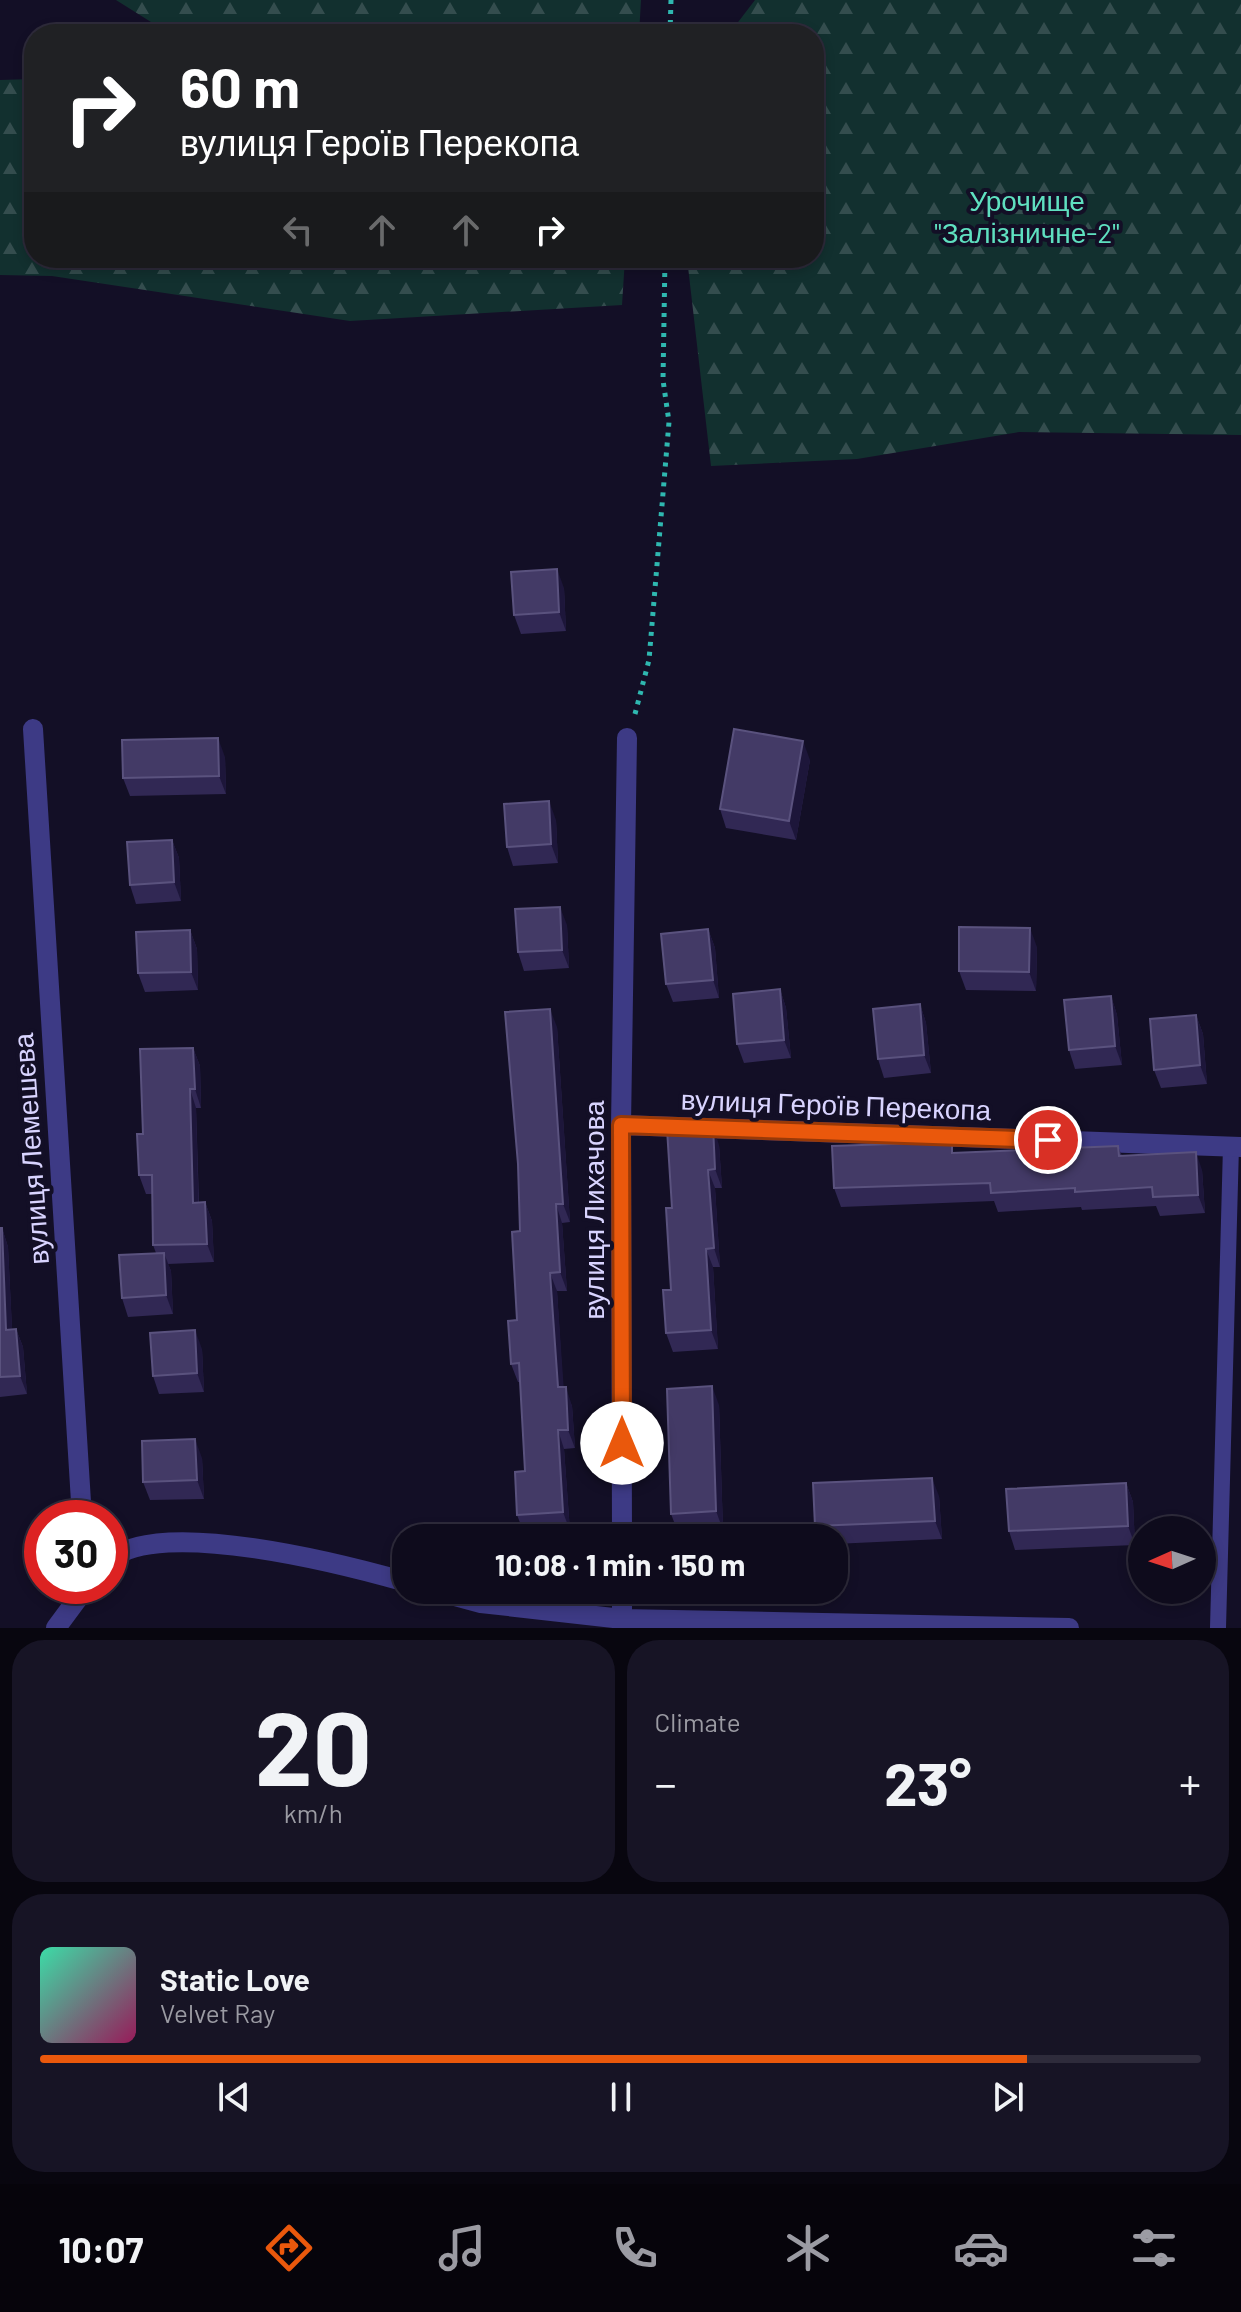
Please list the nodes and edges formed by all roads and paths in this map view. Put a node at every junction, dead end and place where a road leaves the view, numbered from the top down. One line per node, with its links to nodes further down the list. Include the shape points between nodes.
1 (671, 0): 2 (path)
2 (670, 24)
3 (665, 268): 5 (path, via 663,380 669,422 649,660)
4 (33, 729): 8 (street, вулиця Лемешєва)
5 (627, 738): 6 (street, вулиця Лихачова)
6 (621, 1125): 7 (street, вулиця Героїв Перекопа); 9 (street, вулиця Лихачова)
7 (1236, 1147): 17 (lane)
8 (81, 1500)
9 (622, 1524)
10 (128, 1547): 11 (street, via 164,1543 243,1547 300,1554)
11 (392, 1578)
12 (74, 1604): 15 (street)
13 (488, 1604): 14 (street)
14 (622, 1623): 16 (street)
15 (56, 1628)
16 (1069, 1628)
17 (1218, 1628)

